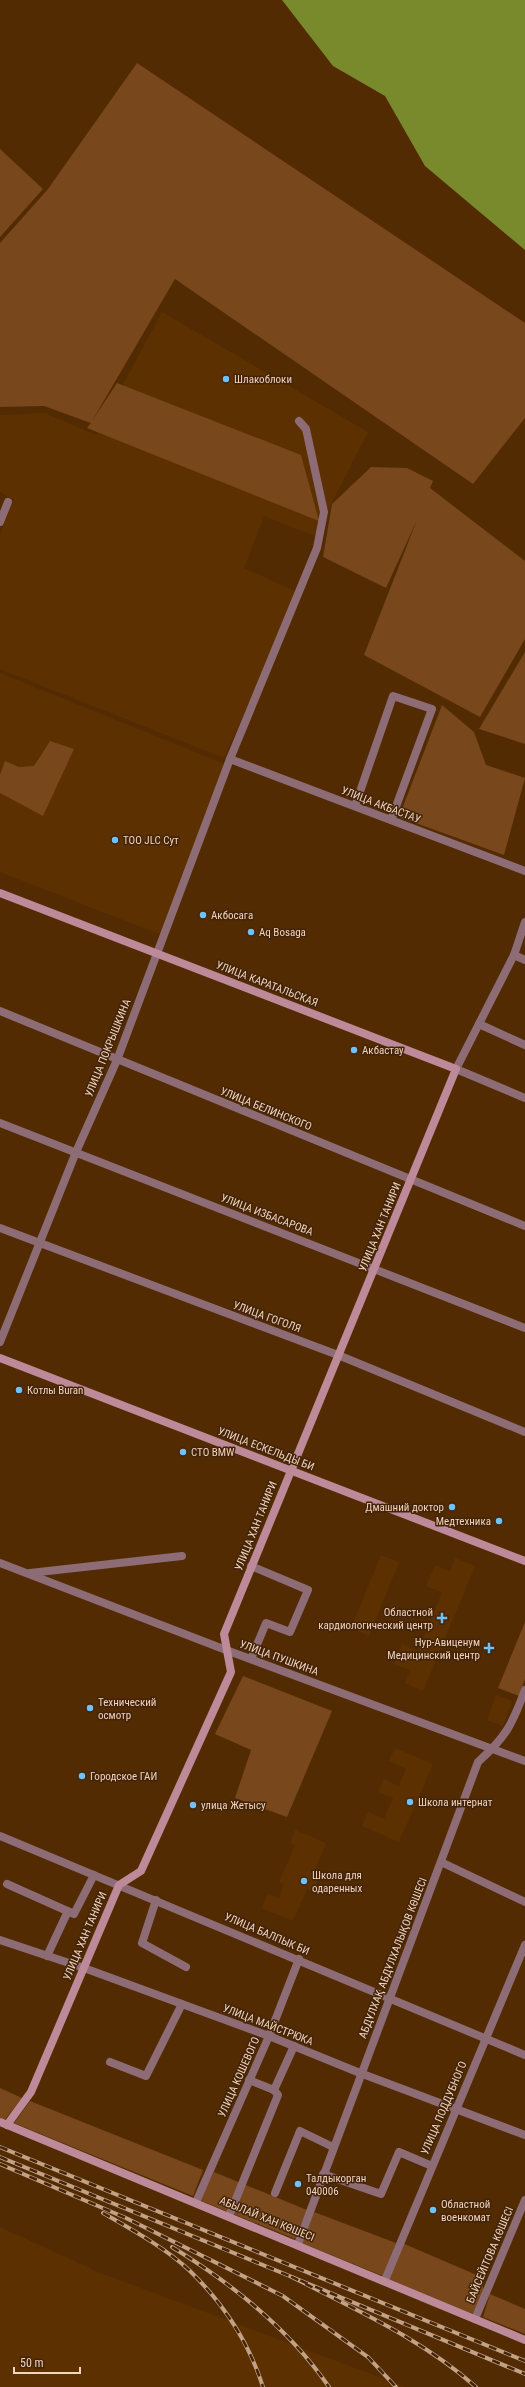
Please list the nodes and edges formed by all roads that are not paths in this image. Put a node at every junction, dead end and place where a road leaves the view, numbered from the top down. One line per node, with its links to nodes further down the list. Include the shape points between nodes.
1 (299, 421): 5 (street, УЛИЦА ПОКРЫШКИНА, via 306,429 324,512 317,548)
2 (8, 502): 3 (street)
3 (2, 511): 4 (street)
4 (0, 522)
5 (230, 759): 6 (street, УЛИЦА АКБАСТАУ); 11 (street, УЛИЦА ПОКРЫШКИНА)
6 (355, 806): 7 (street, УЛИЦА АКБАСТАУ); 7 (street, via 393,696 432,709)
7 (391, 820): 8 (street, УЛИЦА АКБАСТАУ)
8 (525, 871)
9 (0, 892): 11 (street, УЛИЦА КАРАТАЛЬСКАЯ)
10 (525, 922): 12 (street, УЛИЦА ХАН ТАНИРИ)
11 (158, 954): 17 (street, УЛИЦА ПОКРЫШКИНА); 18 (street, УЛИЦА КАРАТАЛЬСКАЯ)
12 (514, 955): 13 (street); 15 (street, УЛИЦА ХАН ТАНИРИ)
13 (525, 960)
14 (0, 1011): 17 (street, УЛИЦА БЕЛИНСКОГО)
15 (479, 1024): 16 (street); 18 (street, УЛИЦА ХАН ТАНИРИ)
16 (525, 1044)
17 (117, 1060): 21 (street, УЛИЦА ПОКРЫШКИНА); 22 (street, УЛИЦА БЕЛИНСКОГО)
18 (456, 1070): 19 (street, УЛИЦА КАРАТАЛЬСКАЯ); 22 (street, УЛИЦА ХАН ТАНИРИ)
19 (525, 1098)
20 (0, 1123): 21 (street, УЛИЦА ИЗБАСАРОВА)
21 (76, 1152): 25 (street, УЛИЦА ПОКРЫШКИНА); 26 (street, УЛИЦА ИЗБАСАРОВА)
22 (410, 1180): 23 (street, УЛИЦА БЕЛИНСКОГО); 26 (street, УЛИЦА ХАН ТАНИРИ)
23 (525, 1226)
24 (0, 1228): 25 (street, УЛИЦА ГОГОЛЯ)
25 (39, 1244): 28 (street, УЛИЦА ПОКРЫШКИНА); 29 (street, УЛИЦА ГОГОЛЯ)
26 (374, 1269): 27 (street, УЛИЦА ИЗБАСАРОВА); 29 (street, УЛИЦА ХАН ТАНИРИ)
27 (525, 1328)
28 (0, 1342)
29 (338, 1355): 31 (street, УЛИЦА ГОГОЛЯ); 32 (street, УЛИЦА ХАН ТАНИРИ)
30 (0, 1358): 32 (street, УЛИЦА ЕСКЕЛЬДЫ БИ)
31 (525, 1432)
32 (290, 1470): 34 (street, УЛИЦА ЕСКЕЛЬДЫ БИ); 36 (street, УЛИЦА ХАН ТАНИРИ)
33 (182, 1556): 37 (street, УЛИЦА ПУШКИНА)
34 (525, 1561)
35 (0, 1563): 37 (street, УЛИЦА ПУШКИНА)
36 (251, 1566): 38 (street, УЛИЦА ХАН ТАНИРИ, via 224,1634); 39 (street, via 308,1590 290,1632 266,1623)
37 (27, 1573): 38 (street, УЛИЦА ПУШКИНА)
38 (226, 1650): 39 (street, УЛИЦА ПУШКИНА); 47 (street, УЛИЦА ХАН ТАНИРИ, via 231,1672 141,1871)
39 (251, 1659): 41 (street, УЛИЦА ПУШКИНА)
40 (525, 1690): 41 (street, АБДҰЛХАҚ АБДҰЛХАЛЫҚОВ КӨШЕСІ, via 511,1727)
41 (494, 1748): 42 (street, УЛИЦА ПУШКИНА); 44 (street, АБДҰЛХАҚ АБДҰЛХАЛЫҚОВ КӨШЕСІ, via 478,1762)
42 (525, 1761)
43 (0, 1836): 45 (street, УЛИЦА БАЛПЫК БИ)
44 (441, 1862): 49 (street); 57 (street, АБДҰЛХАҚ АБДҰЛХАЛЫҚОВ КӨШЕСІ)
45 (94, 1875): 47 (street, УЛИЦА БАЛПЫК БИ); 50 (street, via 74,1914)
46 (7, 1884): 50 (street)
47 (119, 1885): 48 (street, УЛИЦА БАЛПЫК БИ); 56 (street, УЛИЦА ХАН ТАНИРИ)
48 (156, 1900): 54 (street, УЛИЦА БАЛПЫК БИ); 55 (street, via 142,1943)
49 (525, 1902)
50 (68, 1911): 53 (street)
51 (0, 1940): 53 (street, УЛИЦА МАЙСТРЮКА)
52 (525, 1945): 60 (street, УЛИЦА ПОДДУБНОГО)
53 (47, 1956): 56 (street, УЛИЦА МАЙСТРЮКА)
54 (299, 1960): 57 (street, УЛИЦА БАЛПЫК БИ); 59 (street, УЛИЦА КОШЕВОГО)
55 (186, 1967)
56 (84, 1968): 58 (street, УЛИЦА МАЙСТРЮКА); 68 (street, УЛИЦА ХАН ТАНИРИ, via 31,2092)
57 (390, 1997): 60 (street, УЛИЦА БАЛПЫК БИ); 64 (street, АБДҰЛХАҚ АБДҰЛХАЛЫҚОВ КӨШЕСІ)
58 (182, 2004): 59 (street, УЛИЦА МАЙСТРЮКА); 63 (street, via 146,2076)
59 (269, 2036): 61 (street, УЛИЦА МАЙСТРЮКА); 65 (street, УЛИЦА КОШЕВОГО)
60 (486, 2038): 62 (street, УЛИЦА БАЛПЫК БИ); 67 (street, УЛИЦА ПОДДУБНОГО)
61 (294, 2046): 64 (street, УЛИЦА МАЙСТРЮКА); 66 (street)
62 (525, 2055)
63 (110, 2062)
64 (360, 2074): 67 (street, УЛИЦА МАЙСТРЮКА); 70 (street, АБДҰЛХАҚ АБДҰЛХАЛЫҚОВ КӨШЕСІ)
65 (249, 2080): 66 (street); 74 (street, УЛИЦА КОШЕВОГО)
66 (274, 2090): 76 (street, via 278,2095)
67 (456, 2109): 69 (street, УЛИЦА МАЙСТРЮКА); 71 (street, УЛИЦА ПОДДУБНОГО)
68 (3, 2123): 74 (street, АБЫЛАЙ ХАН КӨШЕСІ)
69 (525, 2135)
70 (333, 2147): 72 (street, АБДҰЛХАҚ АБДҰЛХАЛЫҚОВ КӨШЕСІ); 73 (street, via 300,2131)
71 (432, 2166): 72 (street, via 399,2152 381,2194); 78 (street, УЛИЦА ПОДДУБНОГО)
72 (323, 2174): 77 (street, АБДҰЛХАҚ АБДҰЛХАЛЫҚОВ КӨШЕСІ)
73 (275, 2193)
74 (196, 2202): 76 (street, АБЫЛАЙ ХАН КӨШЕСІ)
75 (524, 2206): 79 (street, БАЙСЕЙІТОВА КӨШЕСІ)
76 (229, 2216): 77 (street, АБЫЛАЙ ХАН КӨШЕСІ)
77 (298, 2244): 78 (street, АБЫЛАЙ ХАН КӨШЕСІ)
78 (385, 2280): 79 (street, АБЫЛАЙ ХАН КӨШЕСІ)
79 (475, 2319): 80 (street, АБЫЛАЙ ХАН КӨШЕСІ)
80 (525, 2340)

